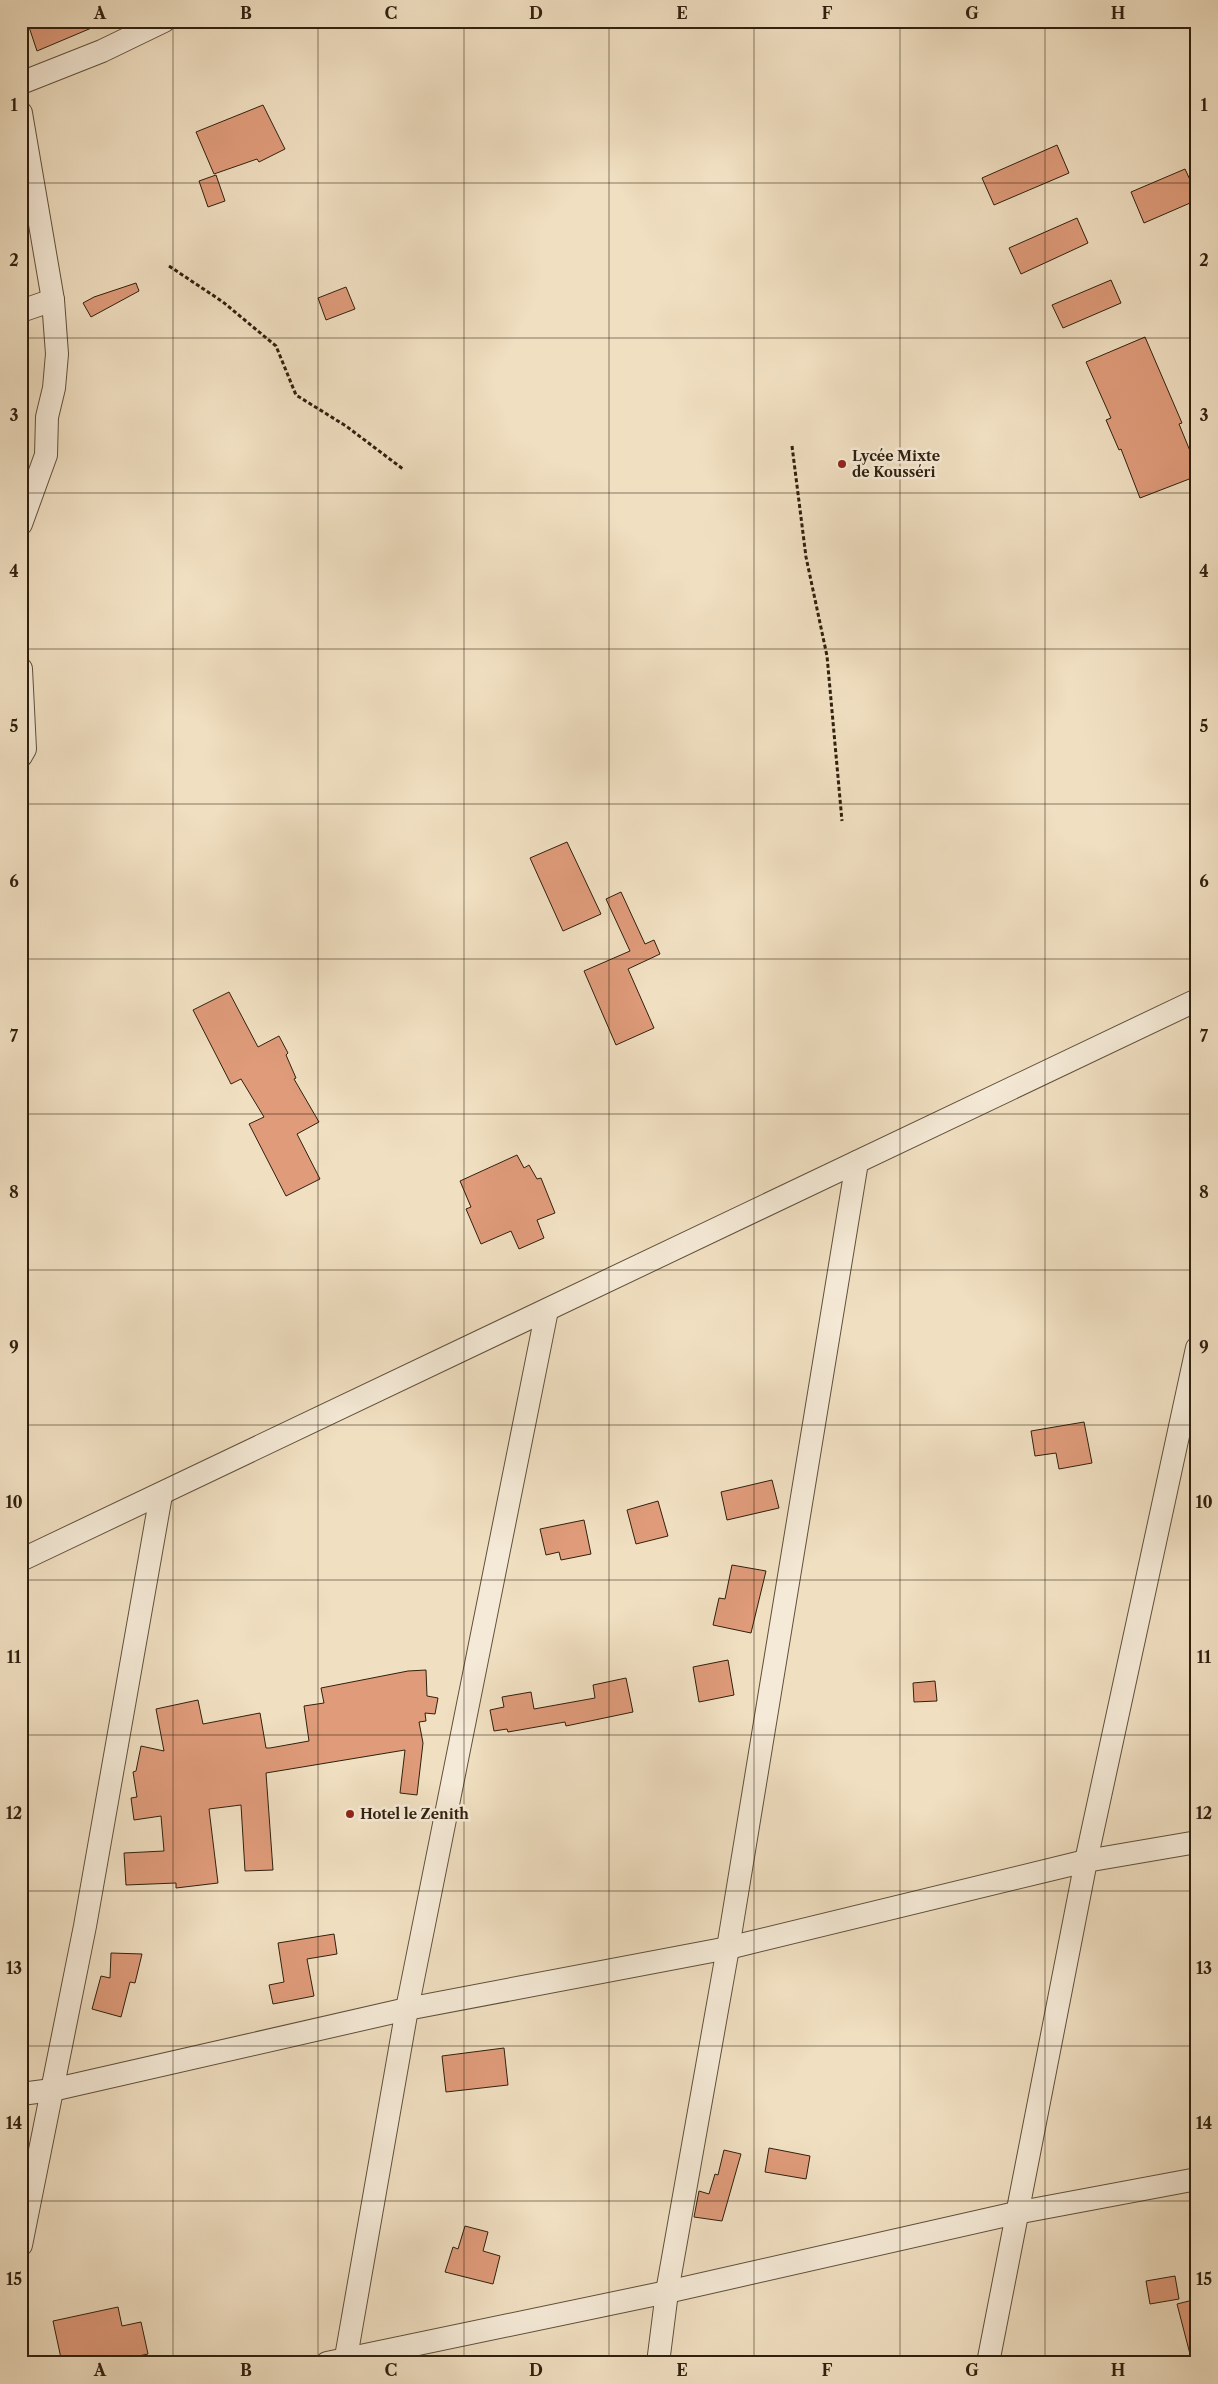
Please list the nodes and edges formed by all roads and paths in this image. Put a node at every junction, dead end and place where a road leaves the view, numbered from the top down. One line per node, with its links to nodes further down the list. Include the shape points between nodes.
1 (164, 21): 2 (street, via 102,51)
2 (21, 83)
3 (21, 113): 5 (street)
4 (169, 266): 8 (path, via 223,302 276,346 296,396 346,426)
5 (52, 300): 6 (street); 9 (street, via 57,354 46,455)
6 (21, 311)
7 (792, 446): 12 (path, via 806,557 827,656)
8 (403, 469)
9 (21, 524)
10 (21, 669): 11 (street, via 25,749)
11 (21, 756)
12 (842, 821)
13 (1197, 1000): 14 (street)
14 (856, 1162): 15 (street); 21 (street)
15 (547, 1310): 17 (street); 22 (street)
16 (1197, 1348): 20 (street)
17 (162, 1495): 18 (street); 23 (street, via 85,1926)
18 (21, 1560)
19 (1197, 1842): 20 (street)
20 (1086, 1861): 21 (street); 26 (street)
21 (728, 1948): 22 (street); 28 (street)
22 (407, 2009): 23 (street); 29 (street)
23 (52, 2090): 24 (street); 27 (street)
24 (21, 2094)
25 (1197, 2179): 26 (street)
26 (1016, 2214): 28 (street); 31 (street)
27 (21, 2245)
28 (667, 2292): 29 (street); 30 (street)
29 (339, 2361)
30 (658, 2363)
31 (988, 2363)

